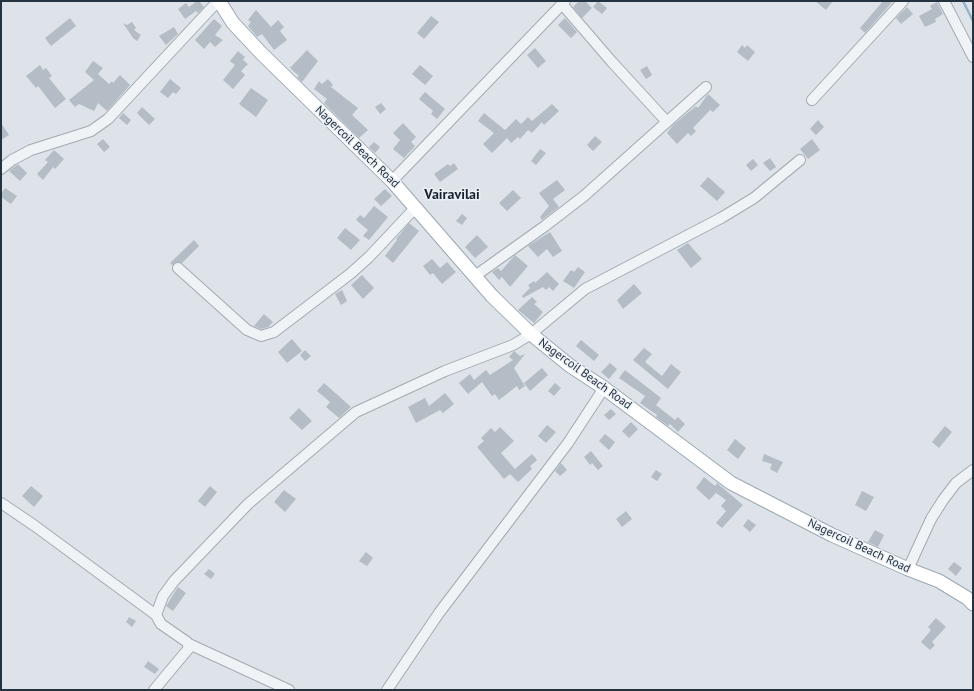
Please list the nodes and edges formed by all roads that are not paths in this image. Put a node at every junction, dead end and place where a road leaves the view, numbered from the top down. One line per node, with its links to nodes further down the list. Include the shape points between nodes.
1 (218, 1): 10 (street, via 100,126 31,150); 11 (main road, Nagercoil Beach Road, via 233,23 261,53)
2 (903, 1): 7 (street)
3 (944, 1): 5 (street)
4 (563, 3): 8 (street); 11 (street)
5 (973, 57)
6 (706, 87): 8 (street)
7 (812, 100)
8 (667, 122): 14 (street, via 584,196)
9 (800, 160): 15 (street, via 754,198 721,218 585,289)
10 (1, 169)
11 (392, 180): 12 (main road, Nagercoil Beach Road)
12 (416, 207): 13 (street, via 350,274 274,332 261,336 247,330); 14 (main road, Nagercoil Beach Road)
13 (178, 268)
14 (475, 276): 15 (main road, Nagercoil Beach Road)
15 (531, 334): 16 (main road, Nagercoil Beach Road, via 569,365); 21 (street, via 513,345 445,371 356,412 227,524 174,581 163,596)
16 (604, 388): 19 (main road, Nagercoil Beach Road, via 731,483 832,535); 25 (street, via 568,443 440,613)
17 (973, 470): 19 (street, via 956,483 943,500 931,519)
18 (1, 503): 21 (street)
19 (908, 569): 20 (main road, Nagercoil Beach Road, via 939,581)
20 (973, 604)
21 (156, 615): 22 (street, via 161,624)
22 (189, 644): 23 (street, via 188,651); 24 (street)
23 (154, 690)
24 (289, 690)
25 (387, 690)

